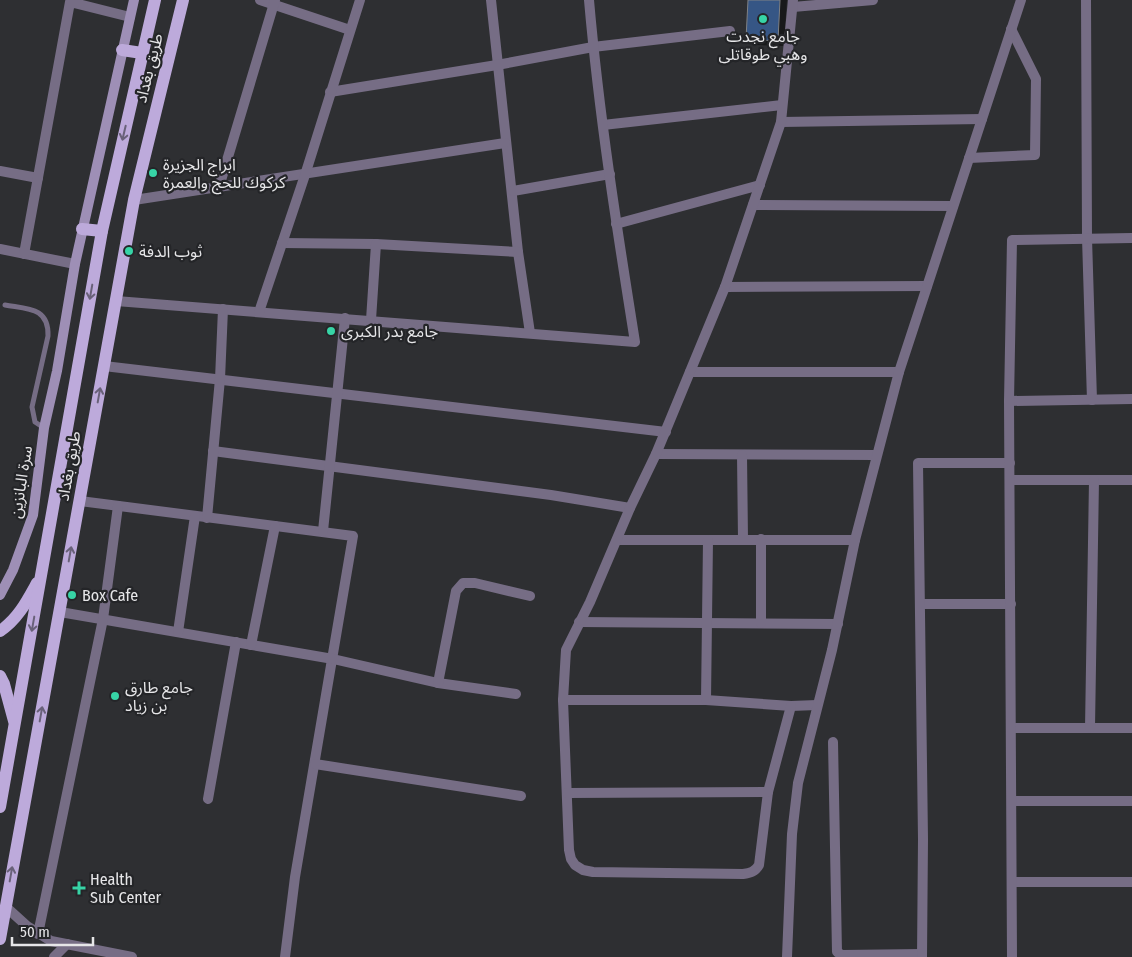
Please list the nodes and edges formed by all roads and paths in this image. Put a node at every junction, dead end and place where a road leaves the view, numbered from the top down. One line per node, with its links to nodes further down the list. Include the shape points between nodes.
1 (134, 0): 13 (main road, سرة البانزين)
2 (155, 0): 19 (main road, طريق بغداد)
3 (260, 0): 11 (street)
4 (360, 0): 14 (street)
5 (491, 0): 20 (street)
6 (589, 0): 17 (street)
7 (873, 0): 12 (street)
8 (1021, 0): 15 (street)
9 (1086, 0): 41 (street)
10 (179, 1): 35 (main road, طريق بغداد)
11 (274, 2): 14 (street); 33 (street)
12 (793, 4): 22 (street)
13 (130, 17): 18 (main road, سرة البانزين); 31 (street, via 70,2)
14 (350, 30): 21 (street)
15 (1011, 30): 23 (street); 27 (street, via 1036,79 1035,155)
16 (730, 31): 17 (street)
17 (593, 47): 20 (street); 25 (street)
18 (122, 50): 19 (main road); 39 (main road, سرة البانزين)
19 (142, 53): 40 (main road, طريق بغداد, one-way to 40)
20 (497, 65): 21 (street); 26 (street)
21 (330, 92): 30 (street)
22 (782, 105): 24 (street); 25 (street)
23 (982, 118): 24 (street); 27 (street)
24 (781, 122): 32 (street)
25 (603, 125): 29 (street)
26 (505, 143): 30 (street); 34 (street)
27 (969, 158): 37 (street)
28 (0, 171): 31 (street)
29 (610, 174): 34 (street); 38 (street)
30 (305, 175): 33 (street); 43 (street)
31 (38, 178): 47 (street)
32 (760, 185): 36 (street); 38 (street)
33 (219, 188): 35 (street)
34 (512, 191): 46 (street)
35 (134, 200): 51 (main road, طريق بغداد)
36 (753, 205): 37 (street); 50 (street)
37 (953, 206): 49 (street)
38 (616, 224): 57 (street, via 635,342)
39 (82, 229): 40 (main road); 48 (main road, سرة البانزين)
40 (102, 231): 89 (main road, طريق بغداد, one-way to 89)
41 (1088, 238): 42 (street); 64 (street); 65 (street, via 1012,240)
42 (1132, 238)
43 (282, 243): 44 (street); 54 (street)
44 (376, 244): 46 (street); 56 (street)
45 (0, 249): 47 (street)
46 (518, 252): 57 (street)
47 (24, 254): 48 (street)
48 (74, 268): 66 (main road, سرة البانزين)
49 (927, 286): 50 (street); 60 (street)
50 (725, 287): 59 (street)
51 (116, 300): 53 (street); 58 (main road, طريق بغداد)
52 (5, 305): 66 (lane, سرة البانزين, via 33,310 45,318 48,325 32,407 35,422)
53 (224, 309): 54 (street); 61 (street)
54 (259, 312): 55 (street)
55 (345, 318): 56 (street); 62 (street)
56 (371, 320): 57 (street)
57 (530, 333)
58 (104, 366): 61 (street); 77 (main road, طريق بغداد, one-way to 58)
59 (690, 372): 60 (street); 67 (street)
60 (899, 372): 71 (street)
61 (220, 379): 62 (street); 68 (street)
62 (338, 392): 67 (street); 73 (street)
63 (1132, 399): 64 (street)
64 (1092, 400): 65 (street)
65 (1009, 401): 72 (street)
66 (44, 428): 90 (main road, سرة البانزين, via 33,516 13,570)
67 (666, 432): 69 (street)
68 (213, 451): 73 (street); 81 (street)
69 (656, 454): 70 (street); 79 (street)
70 (742, 455): 71 (street); 84 (street)
71 (876, 455): 88 (street)
72 (1010, 464): 74 (street); 92 (street, via 918,462)
73 (330, 466): 79 (street); 83 (street)
74 (1010, 480): 75 (street); 93 (street)
75 (1094, 480): 76 (street); 114 (street)
76 (1132, 480)
77 (80, 501): 78 (street); 94 (main road, طريق بغداد, one-way to 77)
78 (118, 506): 80 (street); 95 (street)
79 (630, 508): 86 (street)
80 (195, 516): 81 (street); 101 (street)
81 (207, 518): 82 (street)
82 (275, 526): 83 (street); 103 (street)
83 (323, 532): 104 (street, via 353,536)
84 (743, 539): 85 (street); 87 (street)
85 (761, 539): 88 (street); 98 (street)
86 (617, 540): 87 (street); 96 (street)
87 (708, 540): 97 (street)
88 (855, 540): 99 (street)
89 (42, 574): 100 (main road, via 18,614); 112 (main road, طريق بغداد, one-way to 112)
90 (0, 594)
91 (530, 596): 106 (street, via 463,583 456,591)
92 (920, 604): 93 (street); 132 (street)
93 (1011, 604): 113 (street)
94 (60, 612): 95 (street); 128 (main road, طريق بغداد, one-way to 94)
95 (103, 619): 101 (street); 129 (street)
96 (579, 622): 97 (street); 108 (street, via 566,650)
97 (707, 623): 98 (street); 109 (street)
98 (761, 623): 99 (street)
99 (838, 624): 110 (street)
100 (0, 631)
101 (178, 632): 102 (street)
102 (236, 642): 103 (street); 122 (street)
103 (251, 644): 104 (street)
104 (333, 659): 106 (street); 117 (street)
105 (0, 676): 112 (main road)
106 (438, 683): 107 (street)
107 (516, 694)
108 (563, 700): 109 (street); 120 (street)
109 (706, 700): 111 (street)
110 (817, 705): 111 (street); 136 (street, via 798,783 792,834)
111 (791, 706): 119 (street)
112 (15, 724): 118 (main road, طريق بغداد)
113 (1011, 728): 114 (street); 123 (street)
114 (1090, 728): 115 (street)
115 (1132, 728)
116 (833, 742): 132 (street, via 837,952 842,955)
117 (315, 764): 121 (street); 135 (street)
118 (3, 779): 125 (main road, طريق بغداد)
119 (768, 792): 120 (street); 120 (street, via 759,865 751,873 743,874 583,870 575,866 569,850)
120 (566, 793)
121 (521, 796)
122 (208, 799)
123 (1012, 801): 124 (street); 126 (street)
124 (1132, 801)
125 (0, 807)
126 (1012, 882): 127 (street); 137 (street)
127 (1132, 882)
128 (6, 907): 129 (street); 130 (main road, طريق بغداد)
129 (38, 934): 131 (street)
130 (0, 939)
131 (67, 944): 133 (street); 134 (street)
132 (922, 956)
133 (54, 957)
134 (132, 957)
135 (285, 957)
136 (787, 957)
137 (1012, 957)

